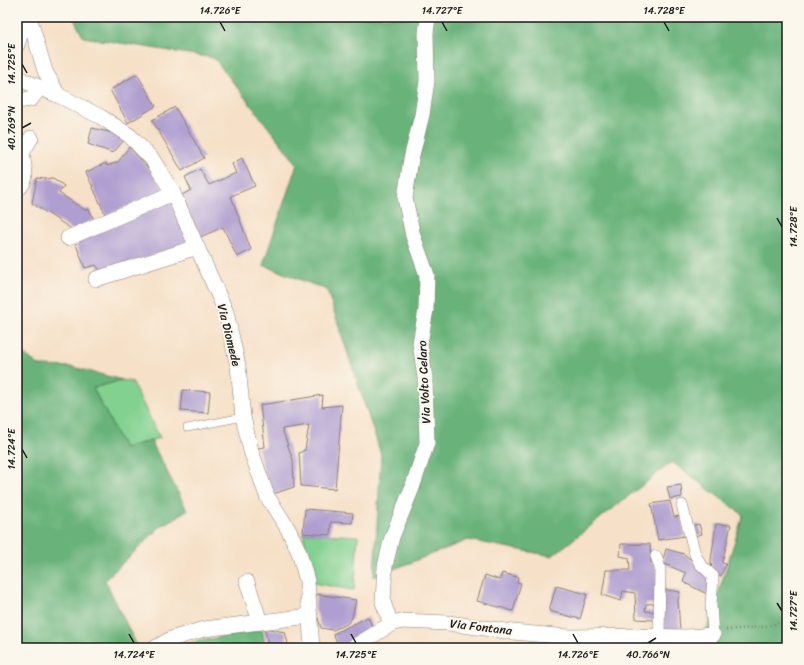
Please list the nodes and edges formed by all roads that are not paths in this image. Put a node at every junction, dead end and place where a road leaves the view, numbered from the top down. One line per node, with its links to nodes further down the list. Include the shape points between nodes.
1 (27, 17): 3 (street); 6 (street, via 44,71)
2 (428, 17): 21 (street, Via Volto Celaro, via 427,81 404,198 413,236 427,275 426,310 420,343 426,378 427,442 392,537 385,566 383,602)
3 (17, 45)
4 (17, 78): 5 (street, Via Diomede)
5 (40, 88): 6 (street, Via Diomede); 7 (street, via 31,100)
6 (58, 95): 10 (street, Via Diomede, via 101,117 130,136 152,159)
7 (17, 101)
8 (31, 138): 9 (street, via 23,152 25,176)
9 (17, 190)
10 (173, 193): 11 (street); 12 (street, Via Diomede)
11 (68, 238)
12 (197, 247): 13 (street); 14 (street, Via Diomede, via 226,312 238,366)
13 (96, 279)
14 (242, 417): 15 (lane); 19 (street, Via Diomede, via 267,496 299,552 307,581)
15 (187, 428)
16 (682, 505): 22 (street, via 695,554 700,564 712,576)
17 (656, 556): 23 (street, via 660,568)
18 (247, 582): 20 (street)
19 (310, 616): 20 (street); 25 (street, Via Diomede)
20 (260, 622): 24 (street, via 204,629 171,639)
21 (391, 624): 23 (street, Via Fontana, via 401,621 440,622 570,637); 26 (street, Via Fontana)
22 (713, 635): 23 (street, Via Fontana)
23 (659, 637)
24 (155, 648)
25 (312, 648)
26 (352, 648)

